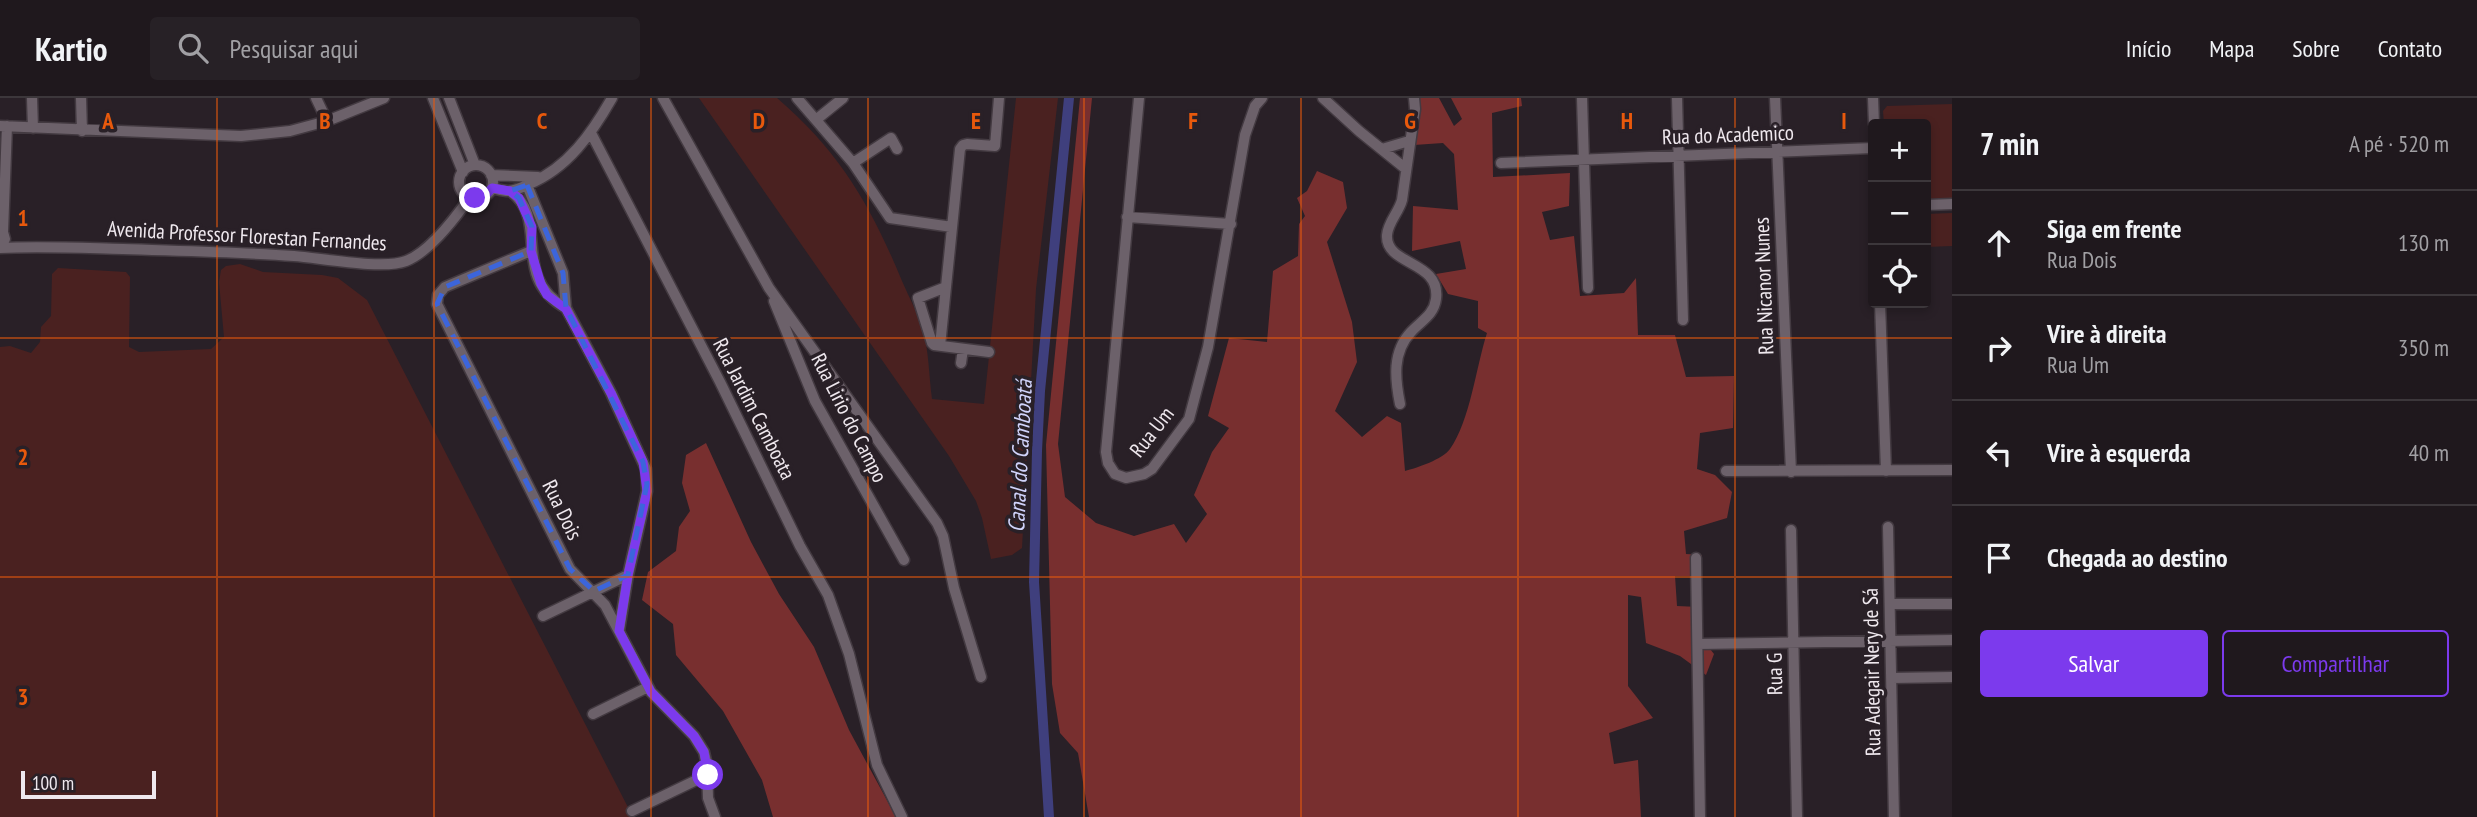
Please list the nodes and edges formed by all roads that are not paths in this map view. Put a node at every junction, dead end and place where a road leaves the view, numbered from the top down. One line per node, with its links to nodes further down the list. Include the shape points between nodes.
1 (32, 98): 24 (street)
2 (81, 98): 25 (street)
3 (316, 98): 22 (street)
4 (384, 98): 22 (street)
5 (433, 98): 38 (street)
6 (449, 98): 36 (street)
7 (612, 98): 26 (street)
8 (663, 98): 57 (street, Rua Lirio do Campo)
9 (797, 98): 20 (street)
10 (843, 98): 20 (street)
11 (999, 98): 49 (street, via 995,146 962,145)
12 (1139, 98): 47 (street, Rua Um)
13 (1262, 98): 48 (street, Rua Um, via 1249,118)
14 (1324, 98): 30 (street)
15 (1415, 98): 27 (street)
16 (1582, 98): 33 (street)
17 (1677, 98): 32 (street)
18 (1775, 98): 31 (street, Rua Nicanor Nunes)
19 (1873, 98): 21 (street)
20 (817, 119): 34 (street)
21 (1874, 119)
22 (327, 121): 25 (street, via 290,131 241,135)
23 (4, 126): 24 (street); 50 (street)
24 (33, 128): 25 (street)
25 (82, 131)
26 (591, 133): 40 (street, via 572,156); 95 (street, Rua Jardim Camboata, via 828,595 849,654 877,765)
27 (1409, 141): 30 (street); 37 (street)
28 (1868, 148): 31 (street, Rua do Academico)
29 (897, 149): 34 (street, via 891,138)
30 (1382, 149): 37 (street)
31 (1777, 152): 32 (street, Rua do Academico); 70 (street, Rua Nicanor Nunes)
32 (1679, 156): 33 (street, Rua do Academico); 61 (street)
33 (1584, 160): 35 (street, Rua do Academico); 58 (street)
34 (853, 163): 49 (street, via 890,218)
35 (1501, 163)
36 (475, 165): 38 (street); 39 (street, via 485,167)
37 (1406, 169): 66 (street, via 1399,212 1387,234 1388,245 1431,276 1437,297 1434,309 1409,333 1395,365)
38 (463, 172): 44 (street, via 460,185)
39 (491, 175): 40 (street); 42 (street)
40 (544, 176): 41 (street)
41 (527, 185): 43 (street); 60 (street, via 563,273)
42 (492, 188): 43 (street); 44 (street, via 481,198)
43 (510, 191): 53 (street, via 519,198 532,227)
44 (467, 195): 51 (street, Avenida Professor Florestan Fernandes, via 419,254 396,263)
45 (1952, 204): 46 (street)
46 (1931, 205)
47 (1127, 217): 48 (street); 48 (street, Rua Um, via 1106,452 1115,474 1126,478 1152,469 1189,419)
48 (1231, 224)
49 (952, 227): 54 (street)
50 (2, 231): 51 (street, Avenida Professor Florestan Fernandes); 52 (street, via 5,239)
51 (30, 246): 52 (street, Avenida Professor Florestan Fernandes)
52 (0, 247)
53 (531, 251): 60 (street, via 544,290); 76 (street, Rua Dois, via 445,287 438,303 566,561)
54 (949, 254): 55 (street); 56 (street)
55 (961, 255)
56 (946, 287): 62 (street, via 948,324); 62 (street, via 918,298 932,343)
57 (769, 288): 74 (street, Rua Lirio do Campo, via 815,401); 85 (street, Rua Lirio do Campo, via 937,523)
58 (1588, 288)
59 (1880, 308): 69 (street)
60 (566, 309): 75 (street, via 646,469 647,491)
61 (1683, 320)
62 (940, 346): 63 (street)
63 (963, 349): 64 (street); 65 (street)
64 (989, 352)
65 (961, 363)
66 (1400, 404)
67 (1952, 470): 69 (street)
68 (1726, 471): 70 (street)
69 (1886, 471): 70 (street)
70 (1791, 472)
71 (1888, 527): 77 (street, Rua Adegair Nery de Sá)
72 (1791, 530): 83 (street, Rua G)
73 (1696, 558): 84 (street)
74 (904, 561)
75 (628, 575): 76 (street); 80 (street)
76 (594, 592): 79 (street); 80 (street, Rua Dois)
77 (1890, 604): 78 (street); 82 (street, Rua Adegair Nery de Sá)
78 (1952, 604)
79 (543, 617)
80 (619, 631): 88 (street, Rua Dois)
81 (1952, 640): 82 (street)
82 (1891, 641): 83 (street); 87 (street, Rua Adegair Nery de Sá)
83 (1794, 643): 84 (street); 97 (street, Rua G)
84 (1698, 644): 96 (street)
85 (981, 677)
86 (1952, 677): 87 (street)
87 (1892, 678): 98 (street, Rua Adegair Nery de Sá)
88 (648, 687): 89 (street); 90 (street, Rua Dois, via 694,736 704,752)
89 (593, 714)
90 (708, 775): 91 (street); 92 (street, Rua Dois)
91 (691, 782): 92 (street); 93 (street)
92 (708, 798): 94 (street, Rua Dois)
93 (632, 811)
94 (715, 817)
95 (902, 817)
96 (1700, 817)
97 (1797, 817)
98 (1894, 817)

